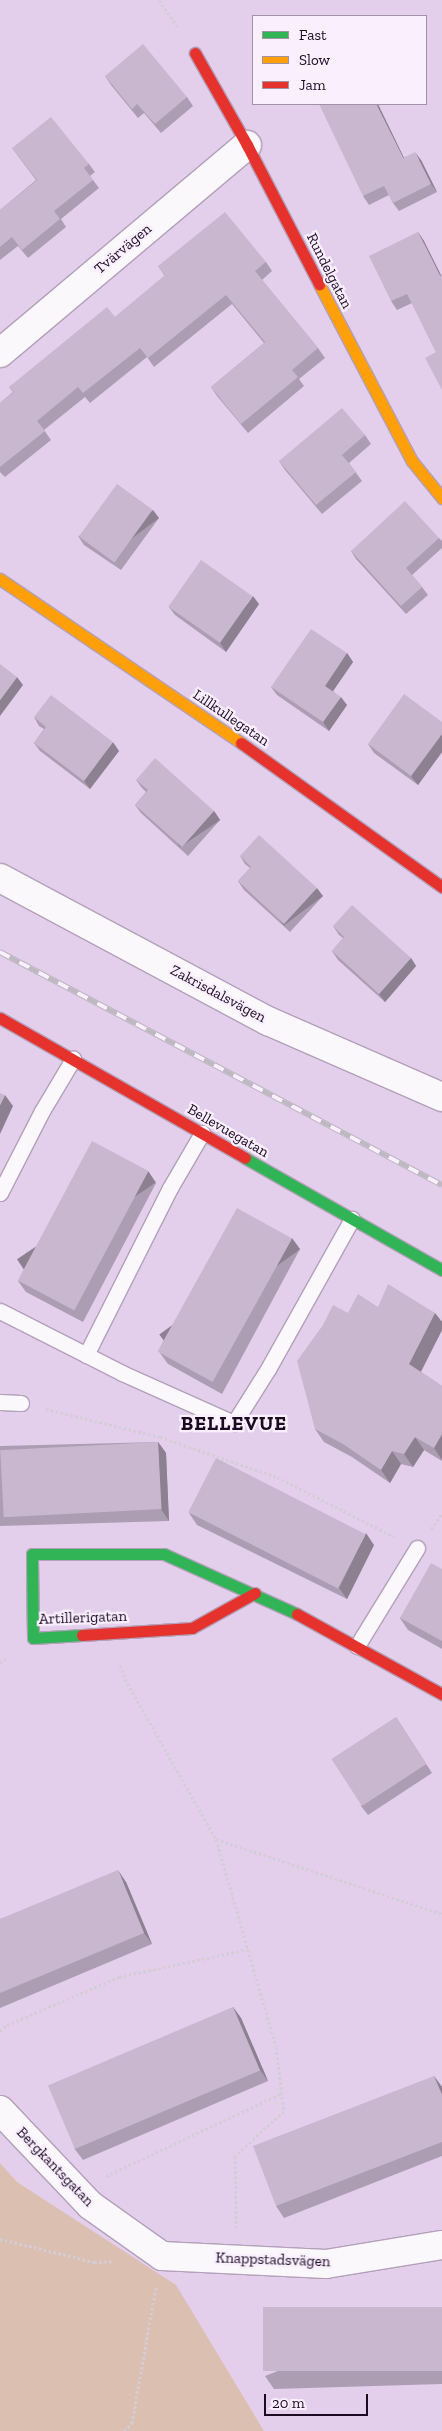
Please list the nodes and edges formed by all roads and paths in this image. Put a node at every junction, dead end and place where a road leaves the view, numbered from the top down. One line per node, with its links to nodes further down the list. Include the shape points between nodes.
1 (195, 53): 2 (street, Rundelgatan)
2 (247, 145): 3 (street, Tvärvägen); 4 (street, Rundelgatan, via 412,461)
3 (0, 353)
4 (442, 498)
5 (0, 579): 7 (street, Lillkullegatan, via 280,769)
6 (0, 878): 10 (street, Zakrisdalsvägen, via 268,1021)
7 (442, 887)
8 (0, 1018): 9 (street, Bellevuegatan)
9 (73, 1059): 11 (street, Bellevuegatan); 12 (lane)
10 (442, 1097)
11 (202, 1133): 13 (street, Bellevuegatan); 16 (lane, via 170,1188)
12 (0, 1193)
13 (352, 1219): 14 (street, Bellevuegatan); 16 (lane, via 234,1424)
14 (442, 1270)
15 (0, 1311): 16 (lane)
16 (86, 1355)
17 (0, 1402): 18 (lane)
18 (21, 1403): 19 (path, via 160,1437 276,1477)
19 (417, 1548): 22 (lane)
20 (255, 1593): 21 (street, Artillerigatan, via 192,1628); 21 (street, Artillerigatan, via 164,1554 32,1554 33,1638); 22 (street, Artillerigatan)
21 (110, 1633): 24 (path, via 124,1679)
22 (357, 1646): 23 (street, Artillerigatan)
23 (442, 1694)
24 (216, 1839): 25 (path); 26 (path)
25 (442, 1914)
26 (248, 1948): 27 (path, via 120,1977); 28 (path, via 276,2048)
27 (0, 2030)
28 (282, 2093): 30 (path); 34 (path, via 284,2111 235,2156)
29 (0, 2110): 30 (street, Bergkantsgatan)
30 (77, 2190): 33 (street, Bergkantsgatan, via 90,2205)
31 (0, 2239): 35 (path, via 94,2262)
32 (442, 2245): 34 (street, Knappstadsvägen, via 326,2264)
33 (162, 2256): 34 (street, Knappstadsvägen); 36 (path, via 132,2423)
34 (236, 2260)
35 (113, 2261)
36 (124, 2431)

